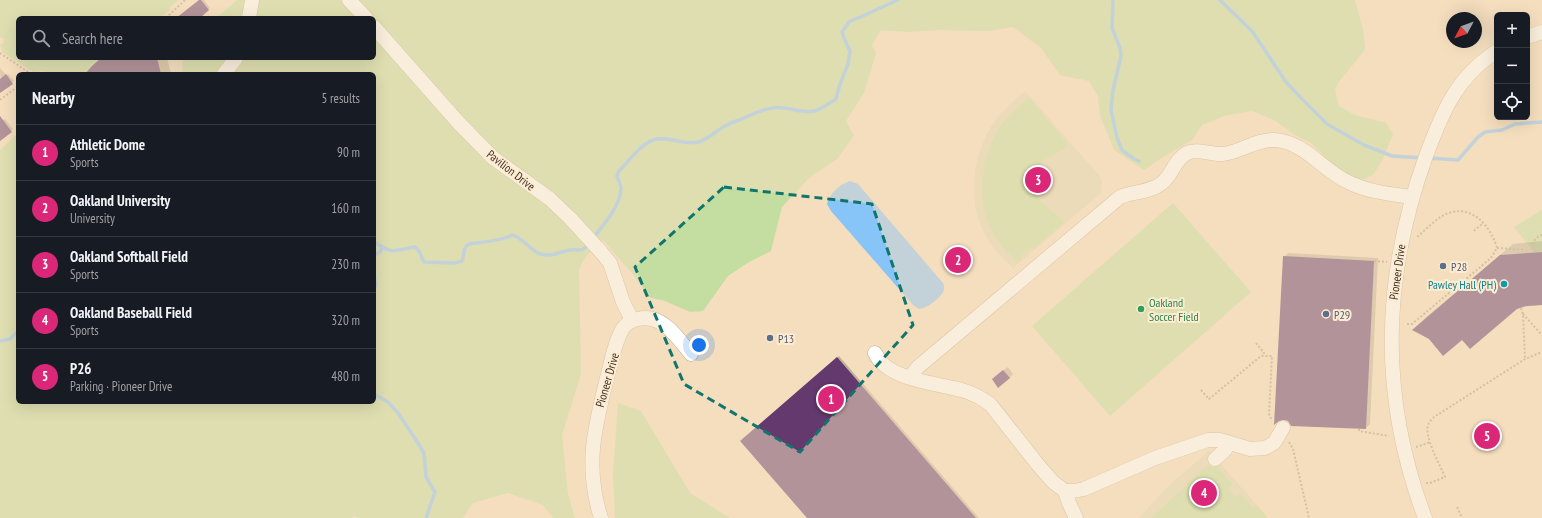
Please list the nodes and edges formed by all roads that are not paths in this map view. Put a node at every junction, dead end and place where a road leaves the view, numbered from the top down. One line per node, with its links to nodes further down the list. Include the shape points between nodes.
1 (252, 0): 3 (street)
2 (349, 0): 4 (street)
3 (249, 16)
4 (364, 16)
5 (376, 29): 12 (street, Pavilion Drive, via 492,157 550,199 599,250 610,263)
6 (1542, 32): 7 (street)
7 (1530, 35)
8 (1494, 53): 11 (street, Pioneer Drive, via 1474,69 1451,96)
9 (234, 60): 10 (street)
10 (226, 72)
11 (1412, 197): 15 (street, via 1372,190 1347,182 1299,148 1277,140 1266,140 1221,154 1190,152 1180,159 1164,182 1157,187 1129,193 1111,204 924,361); 22 (street, Pioneer Drive, via 1400,247 1395,283 1392,362 1399,428 1410,476)
12 (632, 320): 14 (street, via 650,318 659,321 675,334); 20 (street, Pioneer Drive, via 624,326 619,337 593,435 592,476)
13 (875, 353): 15 (street, via 887,369)
14 (691, 354)
15 (910, 377): 19 (street, via 968,392 990,404 1039,466)
16 (1283, 428): 17 (street, via 1274,443 1265,448 1250,449)
17 (1229, 442): 18 (street, via 1226,450); 19 (street, via 1208,440 1155,458 1084,489)
18 (1215, 459)
19 (1065, 491): 21 (street)
20 (601, 518)
21 (1076, 518)
22 (1425, 518)

